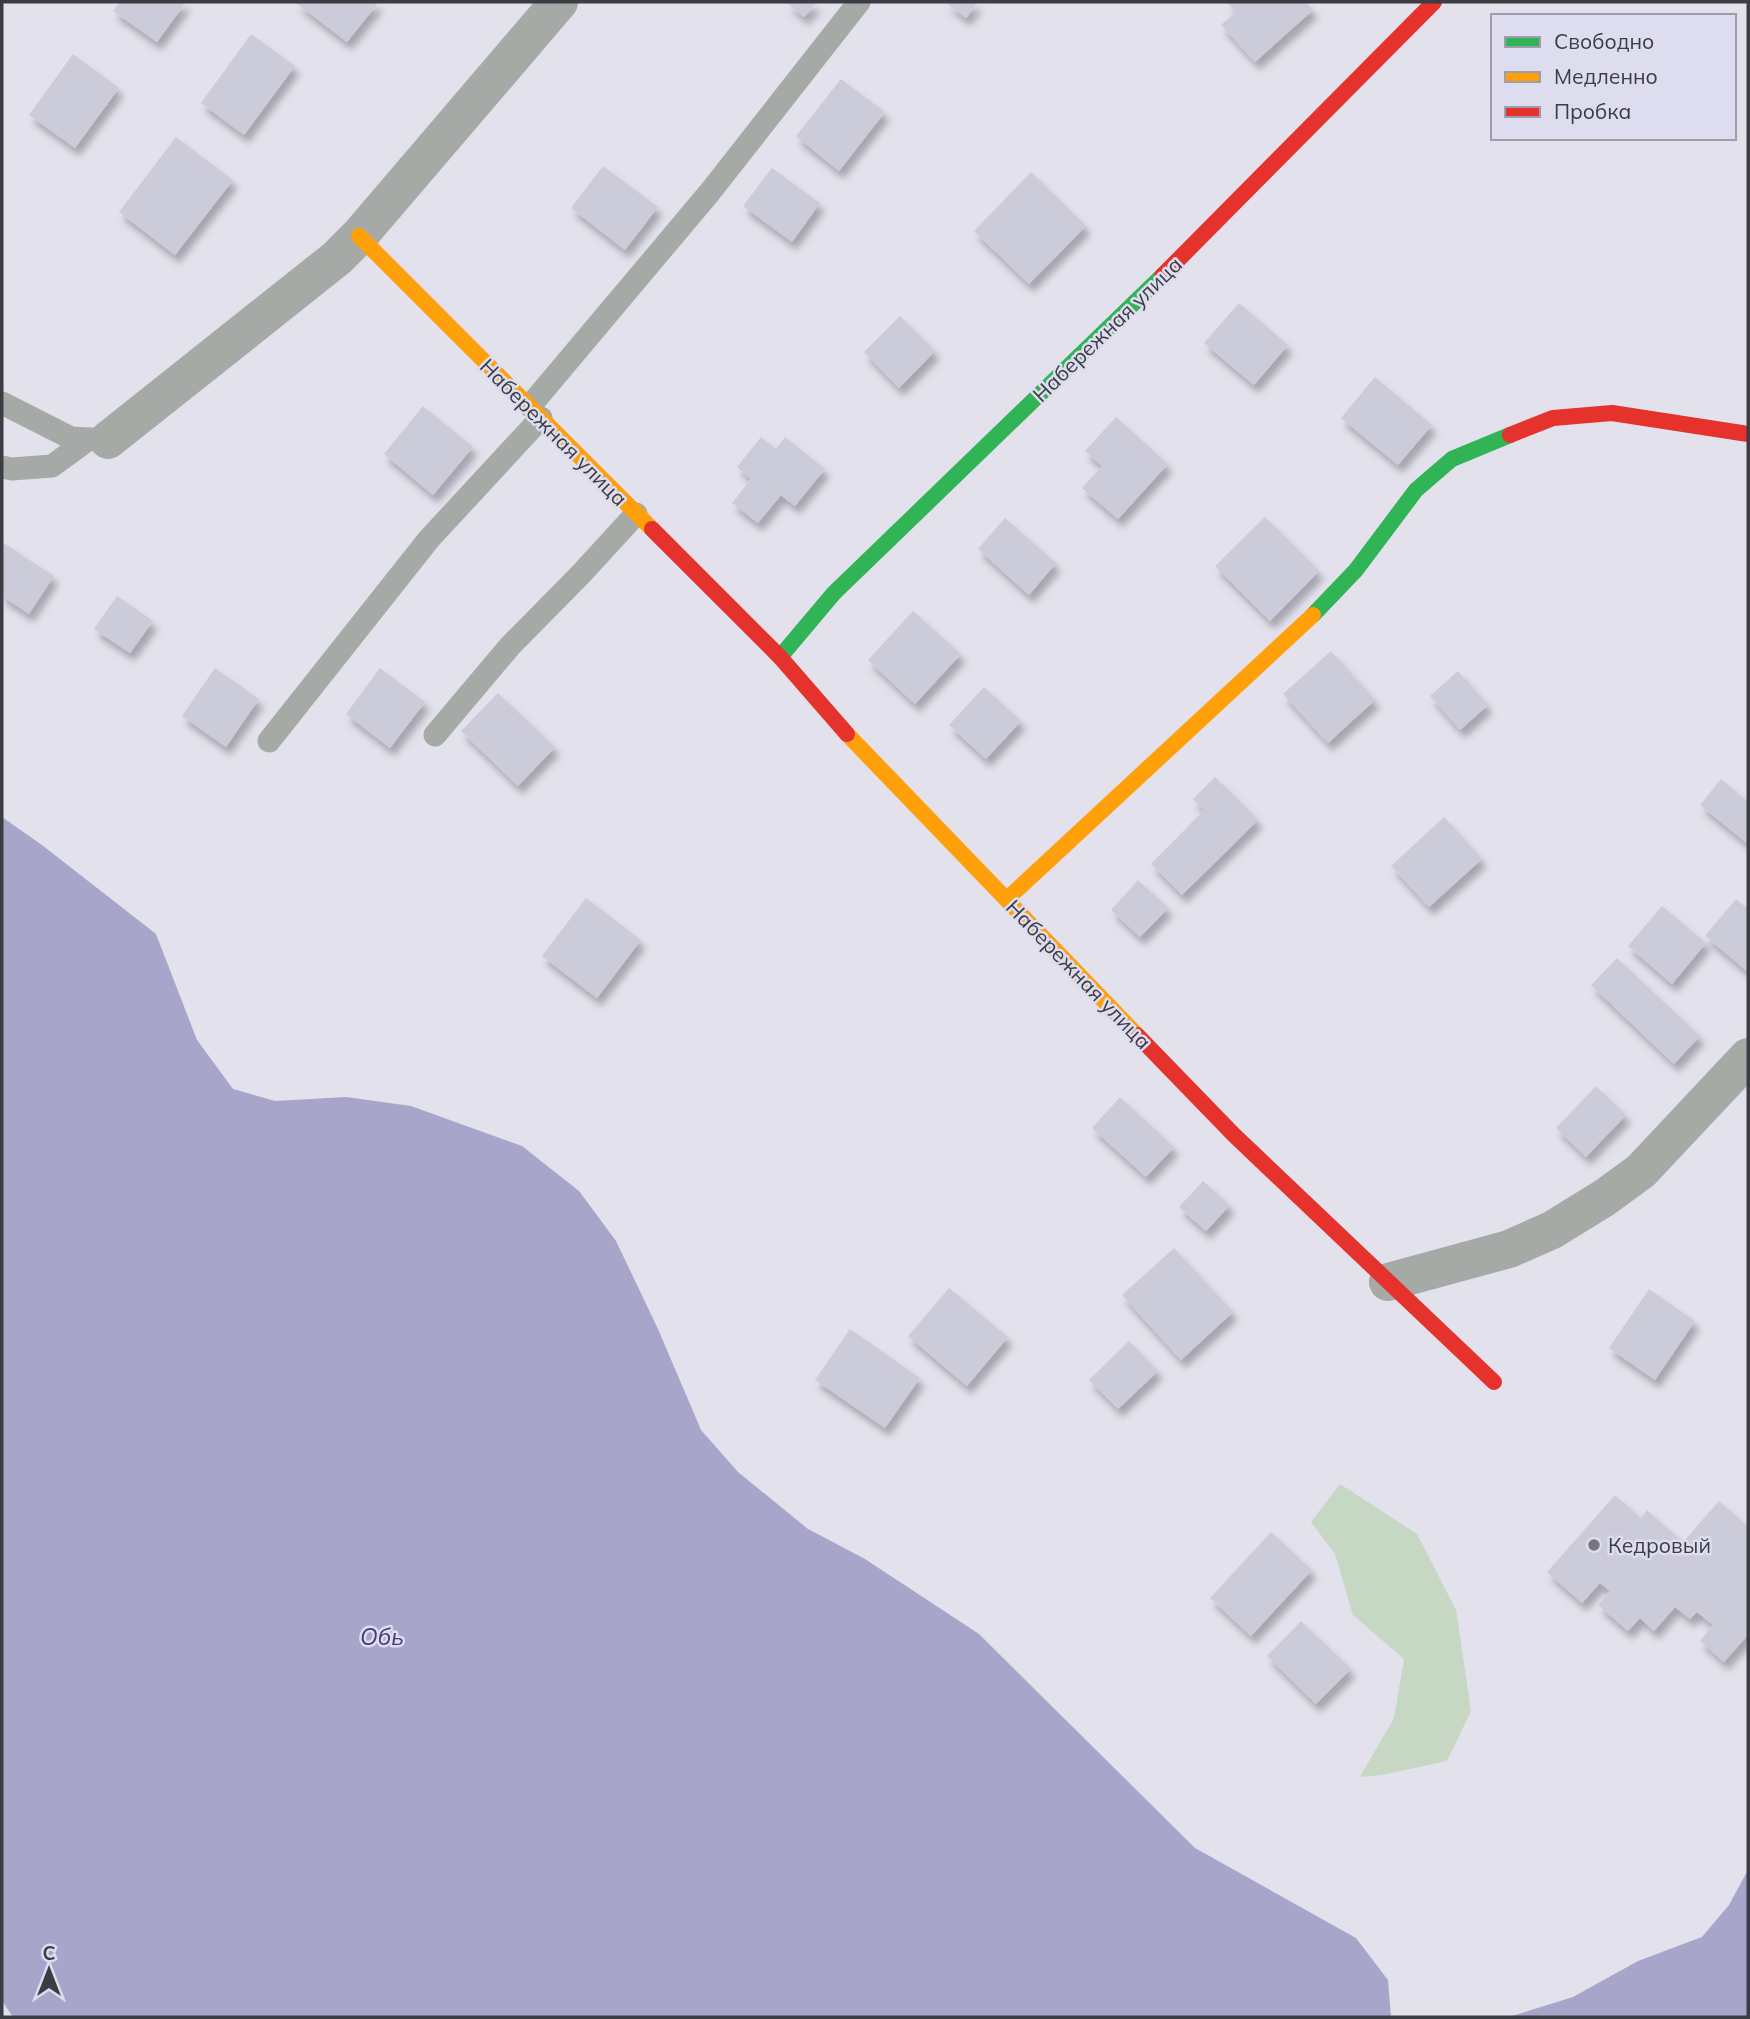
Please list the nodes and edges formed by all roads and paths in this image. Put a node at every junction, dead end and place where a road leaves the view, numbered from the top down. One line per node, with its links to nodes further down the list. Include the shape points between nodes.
1 (559, 2): 4 (street)
2 (859, 2): 6 (lane)
3 (1434, 2): 11 (street, Набережная улица, via 1218,222 834,593)
4 (359, 236): 6 (street, Набережная улица); 8 (street, via 337,258)
5 (2, 403): 8 (lane, via 71,438)
6 (535, 412): 10 (street, Набережная улица); 13 (lane)
7 (1748, 434): 14 (street, via 1612,413 1553,418 1452,459 1416,491 1356,570 1298,631)
8 (99, 439): 9 (lane, via 52,466)
9 (2, 467)
10 (636, 514): 11 (street, Набережная улица); 12 (lane, via 510,646)
11 (779, 657): 14 (street, Набережная улица)
12 (435, 735)
13 (269, 741)
14 (1007, 899): 16 (street, Набережная улица, via 1234,1135)
15 (1748, 1057): 16 (street, via 1641,1171 1605,1198 1509,1249)
16 (1388, 1282): 17 (street, Набережная улица)
17 (1494, 1382)

